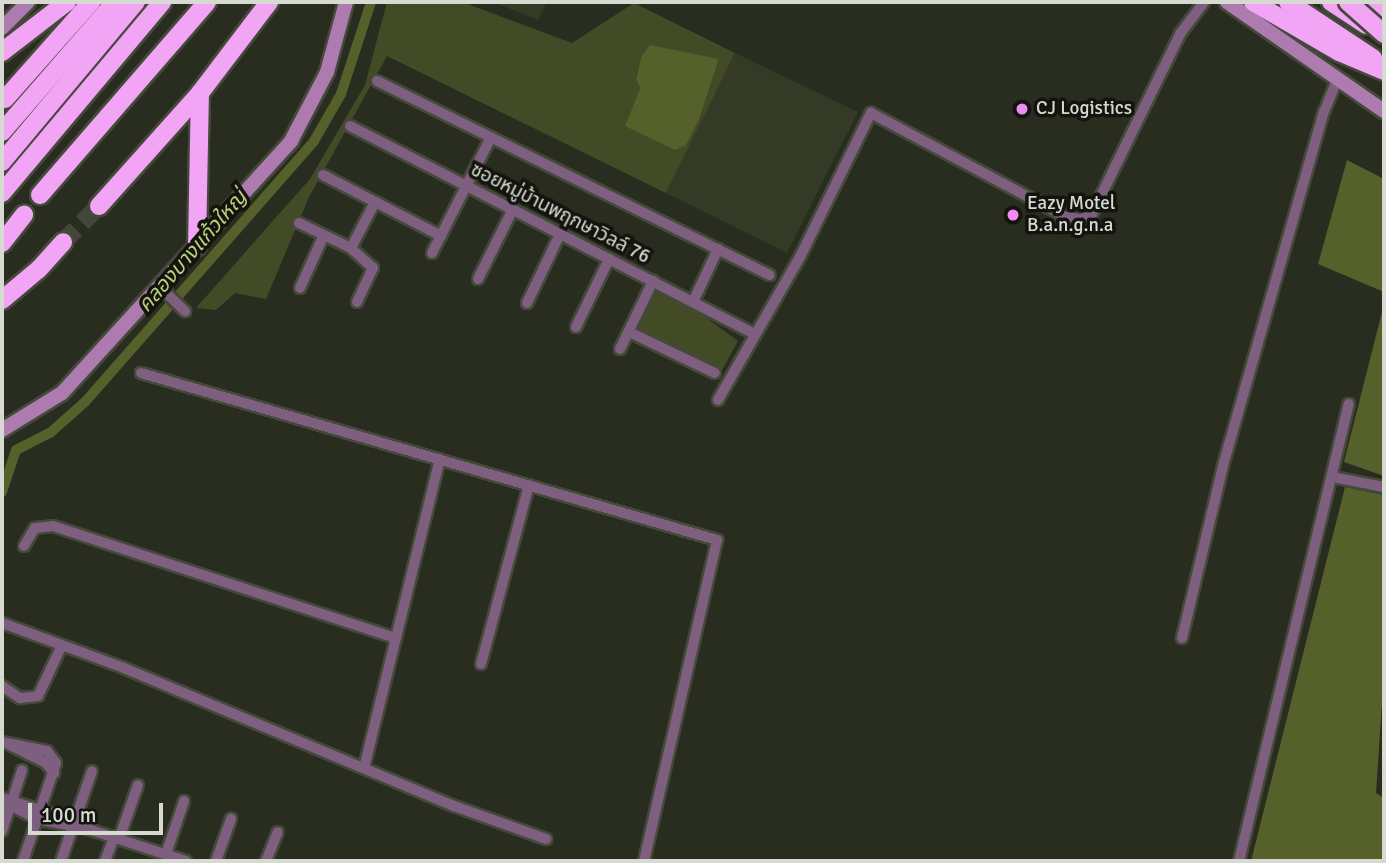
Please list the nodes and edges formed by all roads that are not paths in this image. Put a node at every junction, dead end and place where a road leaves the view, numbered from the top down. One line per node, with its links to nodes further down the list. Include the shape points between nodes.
1 (28, 2): 20 (main road)
2 (67, 2): 22 (highway)
3 (91, 2): 29 (highway)
4 (115, 2): 32 (highway)
5 (136, 2): 34 (highway)
6 (162, 2): 37 (highway)
7 (207, 2): 38 (highway)
8 (269, 2): 28 (highway)
9 (346, 2): 49 (main road, via 327,72 291,141)
10 (1204, 2): 66 (street, via 1180,34 1091,216 1064,215 871,113 800,257)
11 (1227, 2): 26 (main road)
12 (1254, 2): 25 (highway, via 1339,52)
13 (1288, 2): 24 (highway)
14 (1303, 2): 23 (highway)
15 (1331, 2): 21 (highway)
16 (1339, 2): 21 (highway)
17 (1348, 2): 21 (highway, bridge)
18 (1376, 2): 19 (highway)
19 (1384, 15)
20 (2, 28)
21 (1384, 35)
22 (2, 52)
23 (1384, 58)
24 (1384, 65)
25 (1384, 71)
26 (1337, 79): 30 (main road); 80 (street, via 1224,462)
27 (377, 81): 33 (street)
28 (200, 93): 40 (highway); 49 (highway)
29 (5, 99)
30 (1384, 111)
31 (350, 126): 36 (street, ซอยหมู่บ้านพฤกษาวิลล์ 76)
32 (2, 132)
33 (491, 137): 36 (street); 51 (street)
34 (2, 162)
35 (323, 175): 39 (street)
36 (467, 186): 41 (street, ซอยหมู่บ้านพฤกษาวิลล์ 76); 46 (street)
37 (2, 193)
38 (40, 195)
39 (375, 202): 46 (street); 50 (street)
40 (99, 206)
41 (513, 209): 44 (street, ซอยหมู่บ้านพฤกษาวิลล์ 76); 55 (street)
42 (24, 215): 48 (highway)
43 (299, 223): 45 (street)
44 (560, 234): 53 (street, ซอยหมู่บ้านพฤกษาวิลล์ 76); 62 (street)
45 (324, 235): 50 (street); 58 (street)
46 (441, 236): 52 (street)
47 (63, 242): 59 (highway)
48 (2, 243)
49 (197, 246): 57 (main road)
50 (351, 248): 60 (street, via 373,268)
51 (718, 249): 54 (street); 61 (street)
52 (432, 253)
53 (609, 258): 56 (street, ซอยหมู่บ้านพฤกษาวิลล์ 76); 64 (street)
54 (770, 275)
55 (478, 279)
56 (653, 281): 61 (street, ซอยหมู่บ้านพฤกษาวิลล์ 76); 65 (street)
57 (160, 287): 63 (street); 72 (main road, via 62,393)
58 (299, 288)
59 (2, 300)
60 (357, 302)
61 (693, 302): 66 (street, ซอยหมู่บ้านพฤกษาวิลล์ 76)
62 (527, 303)
63 (184, 311)
64 (576, 327)
65 (629, 332): 67 (street); 69 (street)
66 (755, 334): 70 (street)
67 (621, 349)
68 (141, 373): 73 (street)
69 (715, 373)
70 (718, 400)
71 (1349, 404): 74 (street)
72 (2, 430)
73 (440, 459): 75 (street); 79 (street)
74 (1333, 477): 76 (street); 108 (street)
75 (529, 485): 82 (street); 107 (street, via 717,540)
76 (1384, 487)
77 (24, 546): 79 (street, via 35,528 53,526)
78 (2, 624): 81 (street)
79 (396, 638): 85 (street)
80 (1182, 638)
81 (62, 645): 83 (street, via 38,696 20,698); 85 (street)
82 (481, 664)
83 (2, 686)
84 (5, 743): 91 (street, via 47,751 56,764)
85 (364, 768): 98 (street)
86 (22, 770): 90 (street)
87 (92, 771): 94 (street)
88 (138, 785): 97 (street)
89 (184, 801): 99 (street)
90 (6, 802): 91 (street); 92 (street); 95 (street)
91 (41, 807): 92 (street); 94 (street)
92 (37, 819): 94 (street); 101 (street)
93 (231, 819): 105 (street)
94 (74, 824): 97 (street); 102 (street)
95 (2, 831)
96 (278, 832): 106 (street)
97 (116, 838): 100 (street); 103 (street)
98 (546, 839)
99 (166, 854): 100 (street); 104 (street)
100 (153, 856)
101 (23, 861)
102 (61, 861)
103 (105, 861)
104 (186, 861)
105 (216, 861)
106 (266, 861)
107 (644, 861)
108 (1239, 861)

